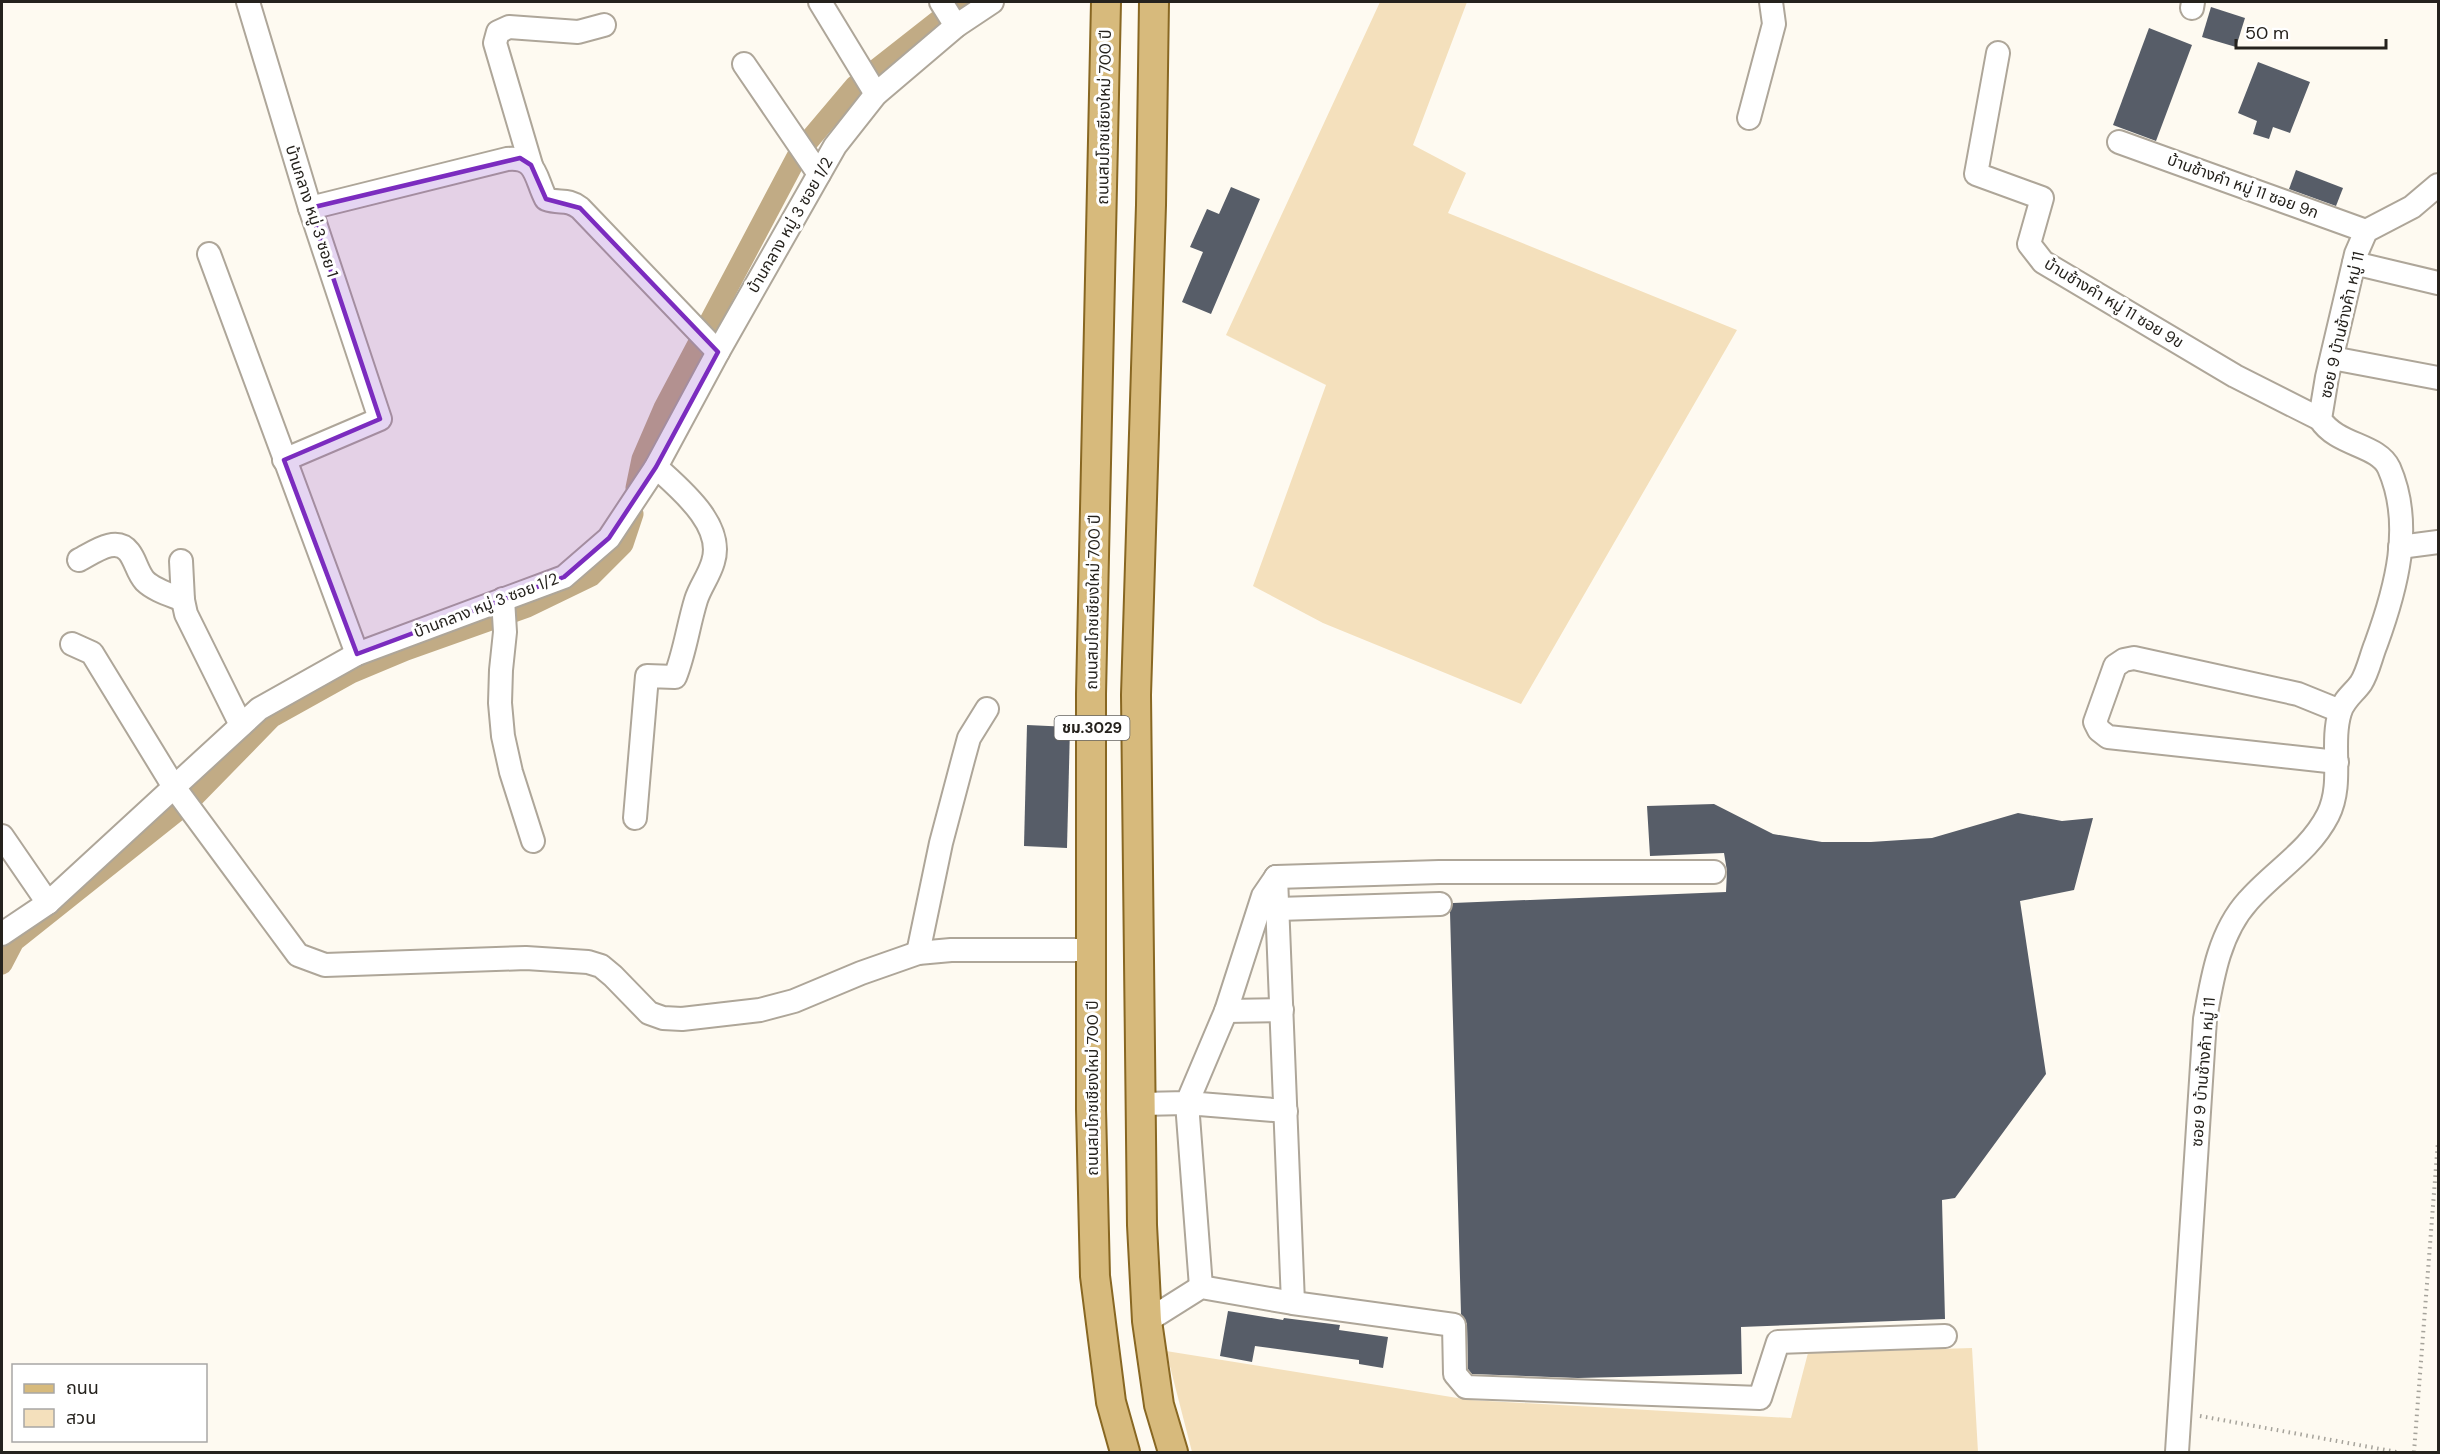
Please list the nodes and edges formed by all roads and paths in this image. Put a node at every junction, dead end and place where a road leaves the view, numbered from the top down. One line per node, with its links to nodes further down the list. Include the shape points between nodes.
1 (248, 2): 18 (street, บ้านกลาง หมู่ 3 ซอย 1)
2 (820, 2): 12 (street)
3 (941, 2): 9 (street)
4 (992, 2): 9 (street, บ้านกลาง หมู่ 3 ซอย 1/2)
5 (1106, 2): 51 (main road, ถนนสมโภชเชียงใหม่ 700 ปี / ชม.3029, via 1091,694)
6 (1154, 2): 56 (main road, ชม.3029, via 1136,695)
7 (1771, 2): 13 (street, via 1774,24)
8 (604, 25): 15 (street, via 578,32 509,27 498,32 495,43)
9 (956, 26): 12 (street, บ้านกลาง หมู่ 3 ซอย 1/2)
10 (1998, 53): 26 (street, บ้านช้างคำ หมู่ 11 ซอย 9ข, via 1976,174 2042,198 2029,244 2043,262 2235,376)
11 (744, 64): 16 (street)
12 (876, 94): 16 (street, บ้านกลาง หมู่ 3 ซอย 1/2, via 835,146)
13 (1749, 118)
14 (2119, 142): 19 (street, บ้านช้างคำ หมู่ 11 ซอย 9ก)
15 (531, 165): 18 (street, via 520,158 507,159); 23 (street, via 546,199 572,202 580,208)
16 (819, 174): 23 (street, บ้านกลาง หมู่ 3 ซอย 1/2)
17 (2438, 185): 19 (street, ซอย 9 บ้านช้างค้า หมู่ 11, via 2412,207)
18 (310, 208): 27 (street, บ้านกลาง หมู่ 3 ซอย 1, via 380,419)
19 (2366, 231): 21 (street, ซอย 9 บ้านช้างค้า หมู่ 11)
20 (209, 254): 27 (street)
21 (2354, 263): 22 (street); 24 (street, ซอย 9 บ้านช้างค้า หมู่ 11)
22 (2439, 283)
23 (718, 352): 28 (street, บ้านกลาง หมู่ 3 ซอย 1/2)
24 (2332, 358): 25 (street); 26 (street, ซอย 9 บ้านช้างค้า หมู่ 11)
25 (2439, 378)
26 (2320, 419): 30 (street, ซอย 9 บ้านช้างค้า หมู่ 11, via 2336,436 2380,456 2387,465 2402,512)
27 (284, 460): 36 (street)
28 (656, 467): 34 (street, บ้านกลาง หมู่ 3 ซอย 1/2, via 609,538 564,577); 42 (street, via 704,516 714,545 714,560 696,600 675,677 647,676)
29 (2439, 542): 30 (street)
30 (2400, 547): 38 (street, ซอย 9 บ้านช้างค้า หมู่ 11, via 2388,611 2362,682)
31 (79, 560): 33 (street, via 112,544 121,545 147,583)
32 (181, 561): 33 (street)
33 (183, 600): 39 (street, via 191,628)
34 (504, 614): 36 (street, บ้านกลาง หมู่ 3 ซอย 1/2); 44 (street, via 500,703 503,736)
35 (72, 644): 41 (street, via 92,653)
36 (357, 654): 39 (street, บ้านกลาง หมู่ 3 ซอย 1/2, via 259,709)
37 (987, 709): 52 (street, via 969,738 941,843)
38 (2340, 711): 40 (street, ซอย 9 บ้านช้างค้า หมู่ 11); 40 (street, via 2298,694 2134,658 2115,666 2095,722 2108,737)
39 (241, 726): 41 (street, บ้านกลาง หมู่ 3 ซอย 1/2)
40 (2337, 762): 63 (street, ซอย 9 บ้านช้างค้า หมู่ 11, via 2336,782 2324,821 2299,855 2247,902 2224,940 2213,976 2205,1019)
41 (174, 787): 47 (street, บ้านกลาง หมู่ 3 ซอย 1/2); 52 (street, via 298,955 325,965 526,958 588,962 613,976 649,1013 682,1019 760,1010 794,1001)
42 (635, 818)
43 (2, 836): 47 (street)
44 (533, 841)
45 (1714, 872): 46 (street, via 1451,872)
46 (1276, 877): 49 (street); 54 (street, via 1263,896)
47 (48, 903): 50 (street, บ้านกลาง หมู่ 3 ซอย 1/2)
48 (1440, 904): 49 (street)
49 (1278, 909): 53 (street)
50 (2, 934)
51 (1091, 950): 52 (street); 64 (main road, ถนนสมโภชเชียงใหม่ 700 ปี / ชม.3029, via 1095,1276 1111,1402)
52 (918, 953)
53 (1282, 1010): 54 (street); 57 (street)
54 (1226, 1011): 55 (street)
55 (1187, 1103): 56 (street); 57 (street); 59 (street)
56 (1141, 1104): 61 (main road, ชม.3029)
57 (1286, 1111): 60 (street)
58 (2439, 1141): 68 (path)
59 (1200, 1287): 60 (street); 61 (street)
60 (1293, 1303): 62 (street, via 1454,1325 1455,1374 1466,1387 1760,1398 1778,1342)
61 (1147, 1321): 65 (main road, ชม.3029, via 1159,1405)
62 (1945, 1336)
63 (2180, 1412): 66 (street, ซอย 9 บ้านช้างค้า หมู่ 11); 67 (path)
64 (1125, 1452)
65 (1173, 1452)
66 (2177, 1452)
67 (2397, 1452)
68 (2414, 1452)

